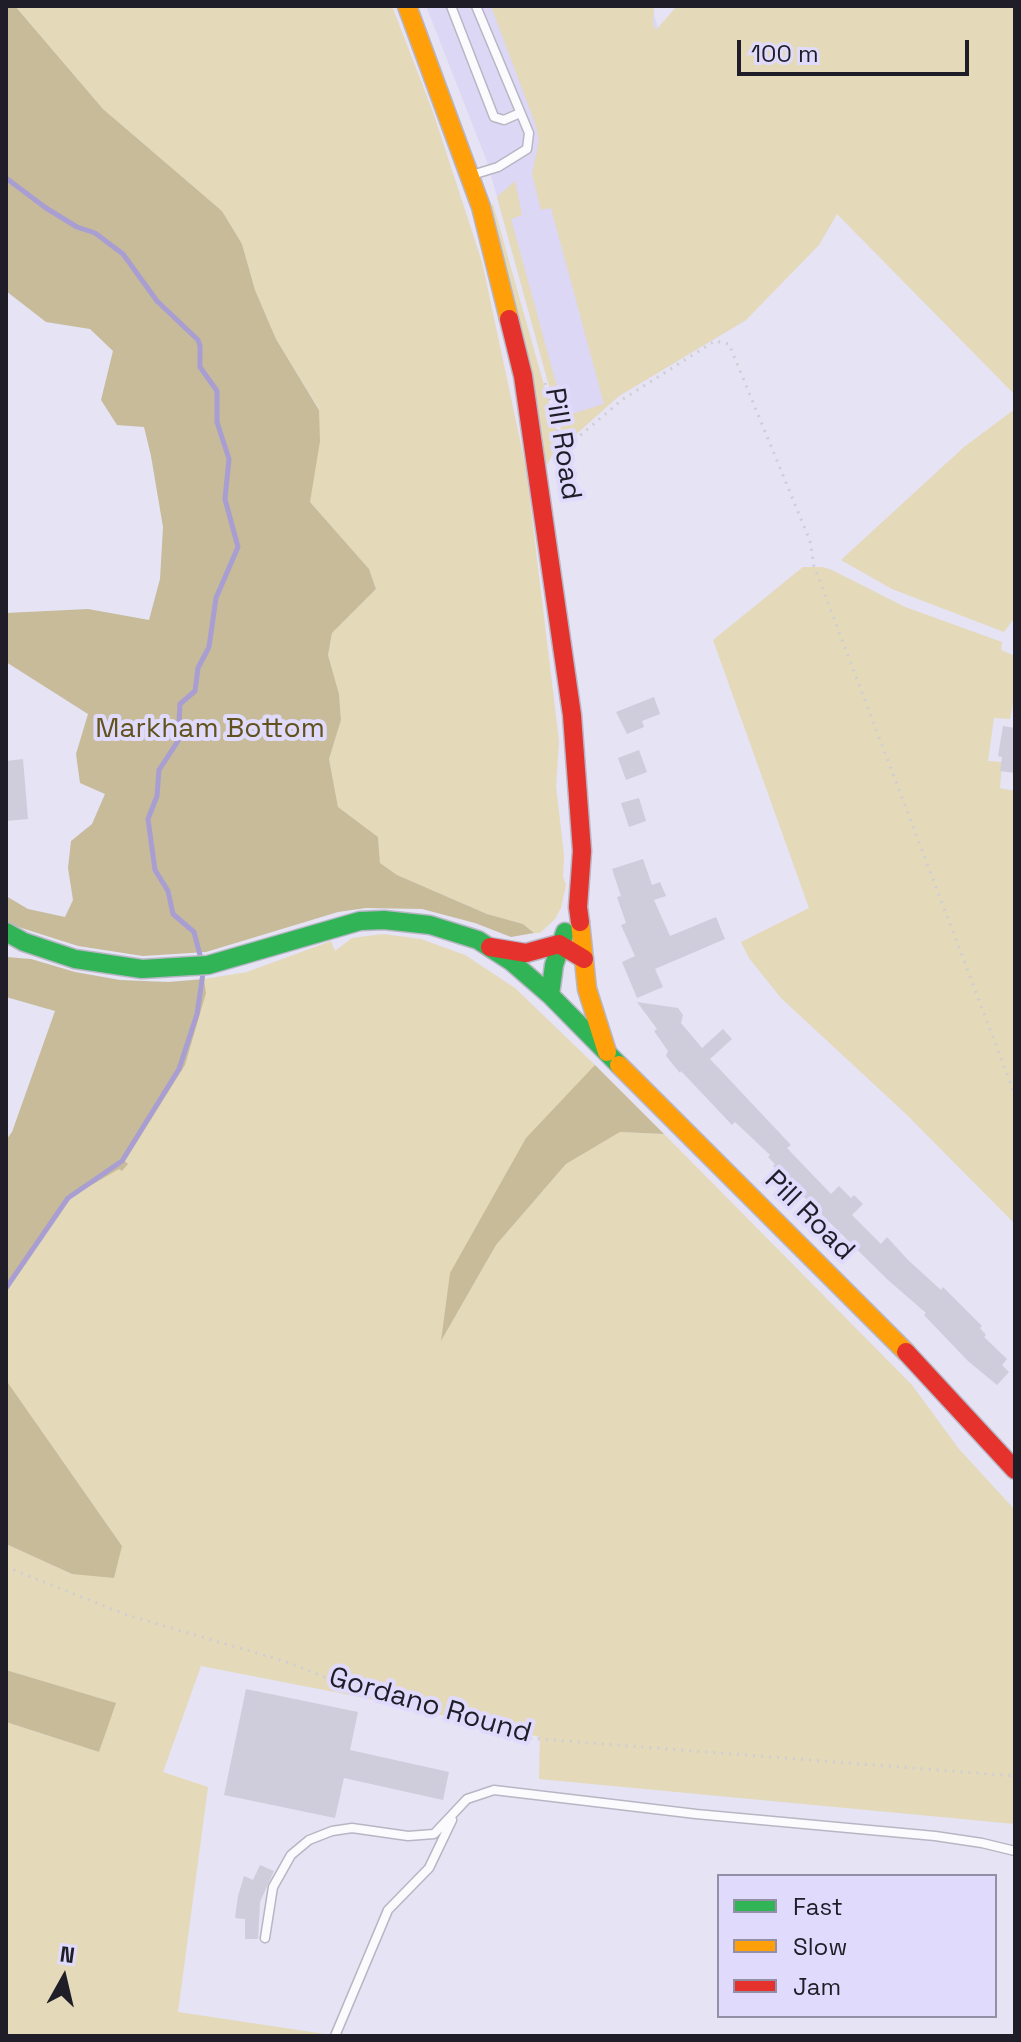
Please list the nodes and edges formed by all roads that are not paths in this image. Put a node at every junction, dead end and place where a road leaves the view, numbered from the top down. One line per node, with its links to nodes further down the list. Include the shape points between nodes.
1 (407, 6): 5 (street, Pill Road)
2 (451, 6): 4 (lane, via 494,117 504,120)
3 (476, 6): 4 (lane)
4 (520, 113): 5 (lane, via 529,133 527,149)
5 (470, 176): 6 (street, Pill Road, via 514,335 539,476 579,784)
6 (578, 907): 8 (street, Pill Road); 10 (street, Pill Road)
7 (6, 932): 9 (street, via 75,959 142,969 230,960 360,921 415,922)
8 (559, 944): 9 (street, via 526,953); 10 (street); 12 (street, Pill Road)
9 (490, 947): 12 (street)
10 (584, 959): 11 (street, Pill Road)
11 (587, 989): 12 (street); 13 (street, Pill Road)
12 (557, 1002): 13 (street)
13 (607, 1052): 14 (street, Pill Road, via 937,1384)
14 (1015, 1470)
15 (455, 1812): 16 (lane, via 467,1799 494,1790 935,1836); 17 (lane, via 434,1834 419,1837 352,1828 309,1840 291,1855 273,1887); 18 (lane, via 429,1868 388,1910)
16 (1015, 1851)
17 (265, 1938)
18 (335, 2036)

